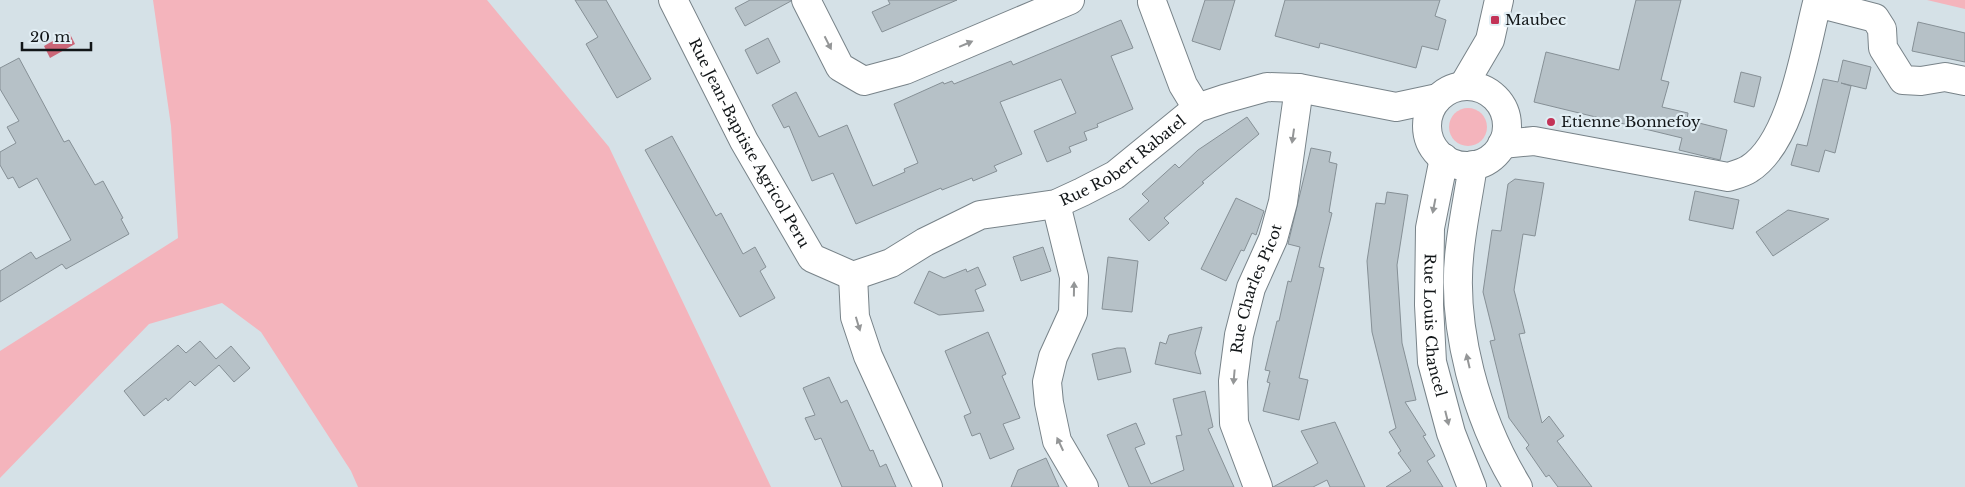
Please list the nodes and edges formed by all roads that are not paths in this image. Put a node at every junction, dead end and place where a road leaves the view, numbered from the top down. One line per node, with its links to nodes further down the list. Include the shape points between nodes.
1 (673, 0): 18 (street, Rue Jean-Baptiste Agricol Peru, via 744,141 812,258)
2 (806, 0): 3 (street, one-way to 3, via 840,67 864,81 905,70)
3 (1070, 0)
4 (1499, 0): 6 (street)
5 (1152, 1): 12 (street, via 1184,85)
6 (1490, 40): 8 (street); 13 (street)
7 (1965, 81): 13 (street, via 1945,77 1903,80 1883,48 1882,29 1875,18 1817,3 1791,106 1762,158 1748,170 1728,177 1534,141)
8 (1463, 86): 10 (street); 13 (street, via 1481,89)
9 (1299, 88): 11 (street, Rue Robert Rabatel); 12 (street, Rue Robert Rabatel, via 1267,87); 21 (street, Rue Charles Picot, one-way to 21, via 1284,202 1273,239 1251,288 1239,334 1233,381 1234,423)
10 (1438, 98): 11 (street, Rue Robert Rabatel); 14 (street)
11 (1396, 107): 14 (street, Rue Robert Rabatel)
12 (1198, 108): 17 (street, Rue Robert Rabatel, via 1115,175)
13 (1502, 121): 16 (street, via 1495,154)
14 (1427, 129): 15 (street, via 1435,149)
15 (1444, 158): 16 (street, via 1453,163); 22 (street, Rue Louis Chancel, one-way to 22, via 1430,228 1432,362 1450,433)
16 (1473, 165): 23 (street, Rue Louis Chancel, one-way to 16, via 1485,424 1466,353 1458,294 1459,248)
17 (1056, 204): 18 (street, Rue Robert Rabatel, via 980,215 891,263); 20 (street, one-way to 17, via 1058,441 1049,403 1047,382 1053,358 1073,313 1074,278)
18 (854, 276): 19 (street, one-way to 19, via 855,317 868,356)
19 (928, 487)
20 (1084, 487)
21 (1258, 487)
22 (1472, 487)
23 (1518, 487)

